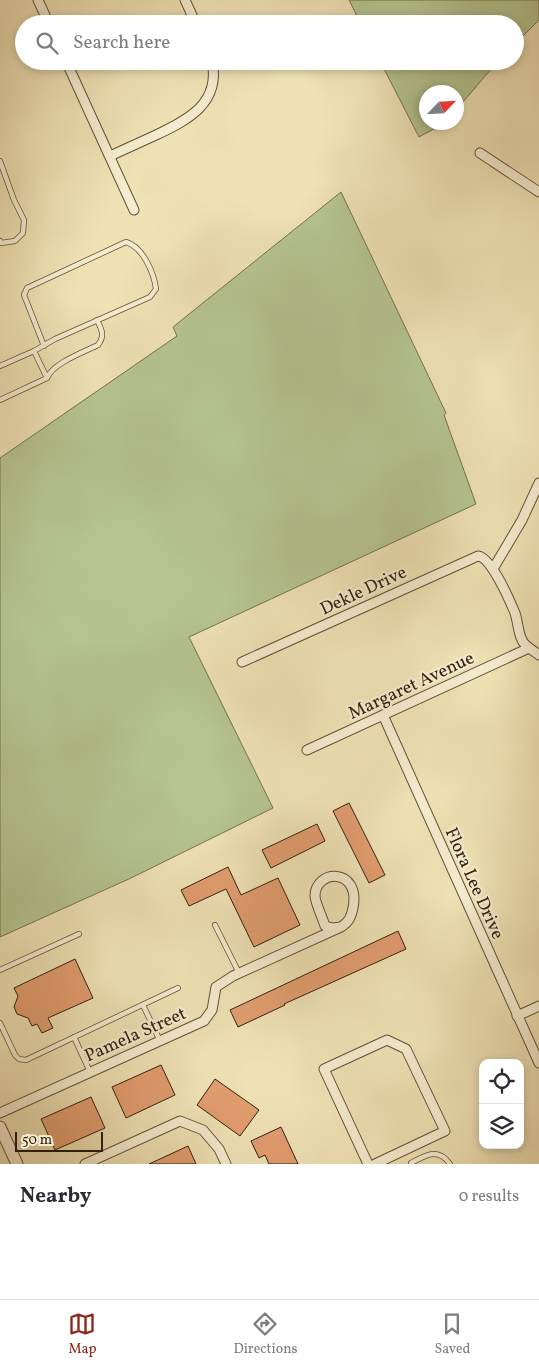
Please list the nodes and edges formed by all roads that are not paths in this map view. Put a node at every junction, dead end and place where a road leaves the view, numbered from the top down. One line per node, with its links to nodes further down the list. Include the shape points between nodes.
1 (38, 0): 3 (street)
2 (185, 0): 4 (street)
3 (45, 15)
4 (192, 15)
5 (70, 70): 8 (street)
6 (214, 70): 8 (street, via 210,94 193,115)
7 (480, 153): 10 (street)
8 (110, 156): 11 (street)
9 (0, 161): 12 (lane, via 24,220 23,233 15,241)
10 (539, 192)
11 (134, 210)
12 (0, 241)
13 (97, 320): 14 (lane); 14 (lane, via 150,296 156,289 140,251 133,244 126,242 26,288 24,296); 17 (lane, via 103,332 98,346 60,365 49,372)
14 (44, 346): 15 (lane)
15 (34, 351): 16 (lane); 17 (lane)
16 (0, 366)
17 (47, 378): 18 (lane)
18 (0, 400)
19 (539, 483): 20 (street)
20 (493, 569): 21 (street, via 516,615 521,638); 23 (street, Dekle Drive, via 482,556 469,559)
21 (529, 648): 22 (street); 24 (street, Margaret Avenue)
22 (539, 655)
23 (242, 662)
24 (383, 715): 25 (street, Margaret Avenue); 34 (street, Flora Lee Drive)
25 (307, 750)
26 (215, 925): 30 (lane)
27 (341, 927): 27 (street, via 352,916 354,890 344,878 328,877 317,888 316,903 325,926); 30 (street, Pamela Street)
28 (79, 934): 29 (lane)
29 (0, 970)
30 (239, 973): 37 (street, Pamela Street, via 216,987 212,1010 204,1021)
31 (178, 988): 32 (lane)
32 (143, 1005): 36 (lane); 37 (lane)
33 (539, 1006): 34 (street)
34 (517, 1016): 38 (street, Flora Lee Drive)
35 (0, 1023): 36 (lane, via 19,1059 26,1060)
36 (74, 1038): 39 (lane)
37 (160, 1041): 39 (street, Pamela Street)
38 (539, 1063)
39 (90, 1072): 40 (street, Pamela Street)
40 (0, 1113)
41 (0, 1127): 42 (street)
42 (17, 1164)
43 (85, 1164): 44 (street, via 180,1121 204,1130)
44 (226, 1164)
45 (368, 1164): 46 (street, via 324,1069 387,1040 406,1050 445,1132)
46 (375, 1164)
47 (411, 1164): 48 (lane, via 436,1154)
48 (450, 1164)

